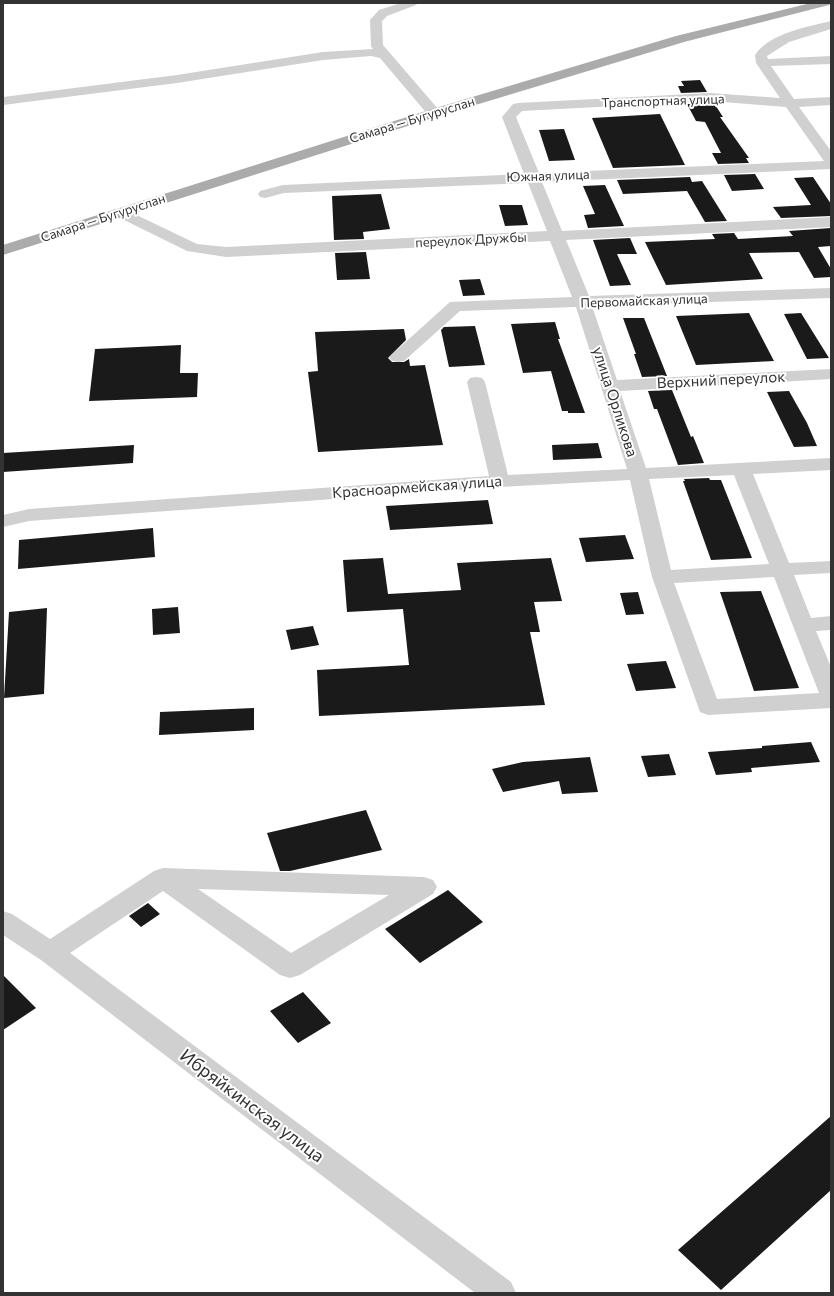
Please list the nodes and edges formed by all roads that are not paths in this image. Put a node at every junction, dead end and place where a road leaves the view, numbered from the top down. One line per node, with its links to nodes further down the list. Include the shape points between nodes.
1 (412, 3): 5 (street, via 384,13 376,20 377,46)
2 (825, 3): 3 (main road, Самара — Бугуруслан)
3 (809, 4): 12 (main road, Самара — Бугуруслан, via 680,38)
4 (831, 26): 7 (street, via 791,37 769,47 761,55)
5 (385, 55): 8 (street, via 371,52 323,56 177,79); 12 (street)
6 (831, 60): 7 (street)
7 (762, 63): 10 (street)
8 (3, 101)
9 (831, 101): 10 (street, Транспортная улица)
10 (789, 103): 11 (street, Транспортная улица, via 710,97); 13 (street)
11 (518, 107): 15 (street, улица Орликова, via 509,117)
12 (434, 113): 17 (main road, Самара — Бугуруслан)
13 (831, 161)
14 (831, 165): 15 (street, Южная улица)
15 (534, 177): 16 (street, Южная улица, via 283,189); 19 (street, улица Орликова)
16 (265, 194)
17 (119, 212): 19 (street, переулок Дружбы, via 194,248 226,252); 20 (main road, Самара — Бугуруслан)
18 (831, 222): 19 (street, переулок Дружбы)
19 (558, 235): 22 (street, улица Орликова)
20 (3, 250)
21 (831, 293): 22 (street, Первомайская улица)
22 (583, 303): 23 (street, Первомайская улица, via 456,306); 26 (street, улица Орликова)
23 (398, 357)
24 (831, 374): 26 (street, Верхний переулок)
25 (476, 382): 30 (street)
26 (610, 386): 29 (street, улица Орликова)
27 (831, 464): 28 (street, Красноармейская улица)
28 (741, 468): 29 (street, Красноармейская улица); 33 (street)
29 (638, 473): 30 (street, Красноармейская улица); 34 (street, улица Орликова)
30 (500, 481): 31 (street, Красноармейская улица, via 29,516)
31 (3, 521)
32 (831, 567): 33 (street)
33 (781, 570): 34 (street); 36 (street)
34 (662, 577): 38 (street, улица Орликова, via 708,707)
35 (831, 623): 36 (street)
36 (803, 625): 37 (street)
37 (831, 695)
38 (831, 700)
39 (163, 878): 39 (street, via 408,887 424,887 290,967); 41 (street)
40 (3, 921): 41 (street, Ибряйкинская улица)
41 (50, 953): 42 (street, Ибряйкинская улица)
42 (500, 1293)

